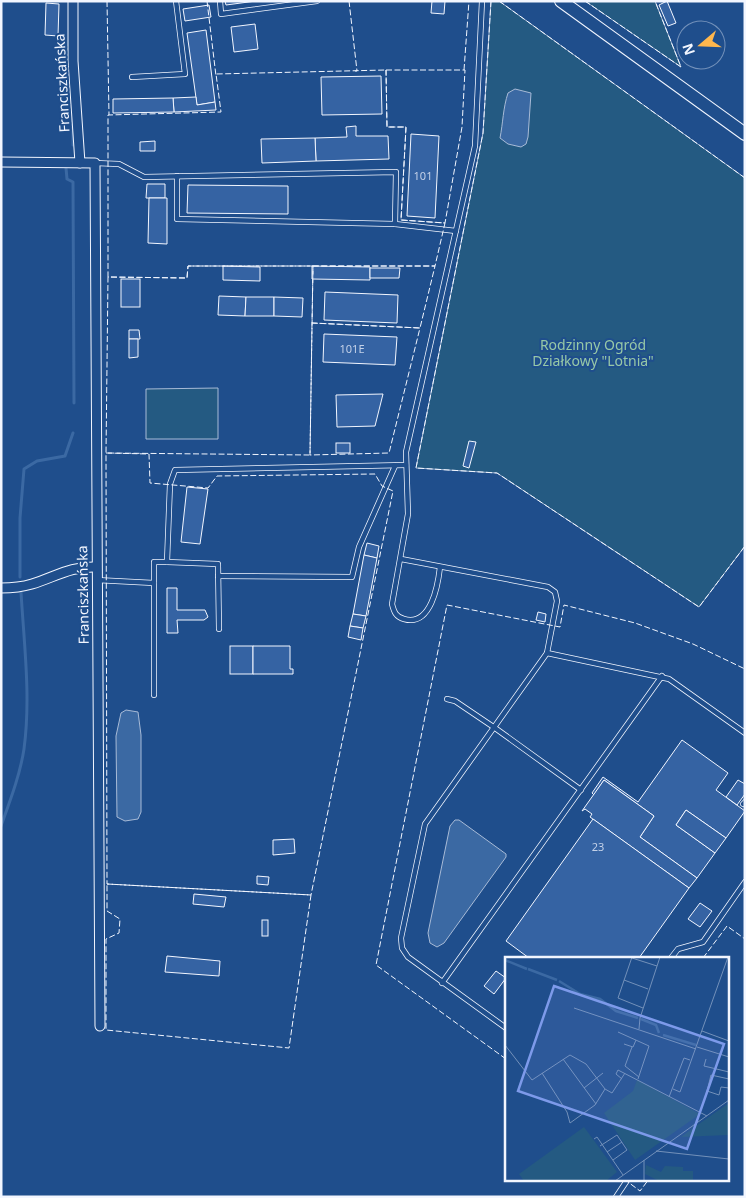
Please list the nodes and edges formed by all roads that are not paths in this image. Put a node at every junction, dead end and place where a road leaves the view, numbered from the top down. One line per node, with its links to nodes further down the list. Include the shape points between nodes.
1 (73, 1): 10 (street, Franciszkańska, via 73,62)
2 (176, 1): 7 (lane, via 185,74)
3 (220, 1): 4 (lane, via 221,14)
4 (317, 1)
5 (482, 1): 14 (lane, via 476,134)
6 (561, 1): 8 (street)
7 (132, 78)
8 (745, 134)
9 (1, 162): 10 (street)
10 (80, 163): 11 (street)
11 (95, 164): 12 (lane, via 119,164 144,177); 19 (street, Franciszkańska)
12 (177, 176): 13 (lane, via 177,220); 13 (lane, via 396,172)
13 (395, 224): 14 (lane)
14 (456, 232): 15 (lane, via 406,452)
15 (406, 465): 16 (lane); 17 (lane, via 408,514)
16 (395, 466): 18 (lane, via 175,470 170,484); 21 (lane, via 359,546 352,578)
17 (401, 559): 20 (lane); 20 (lane, via 392,604 394,613 408,620 418,618 432,601)
18 (167, 562): 21 (lane, via 218,564); 23 (lane, via 154,562)
19 (96, 567): 22 (street, Franciszkańska); 24 (street, via 82,566 34,584)
20 (440, 567): 26 (lane, via 548,587 555,592 557,601)
21 (218, 576): 25 (lane)
22 (96, 580): 23 (lane); 36 (street, Franciszkańska)
23 (154, 583): 28 (lane)
24 (1, 588)
25 (219, 629)
26 (547, 653): 27 (lane); 30 (lane)
27 (662, 676): 31 (lane); 32 (lane)
28 (154, 695)
29 (448, 699): 30 (lane)
30 (495, 728): 32 (lane); 35 (lane, via 425,824 401,938 402,948 408,957)
31 (745, 733)
32 (581, 790): 35 (lane)
33 (745, 882): 34 (lane, via 703,942 678,949)
34 (672, 957)
35 (442, 983): 37 (lane)
36 (100, 1026)
37 (505, 1027)
38 (627, 1180): 39 (lane)
39 (616, 1197)

